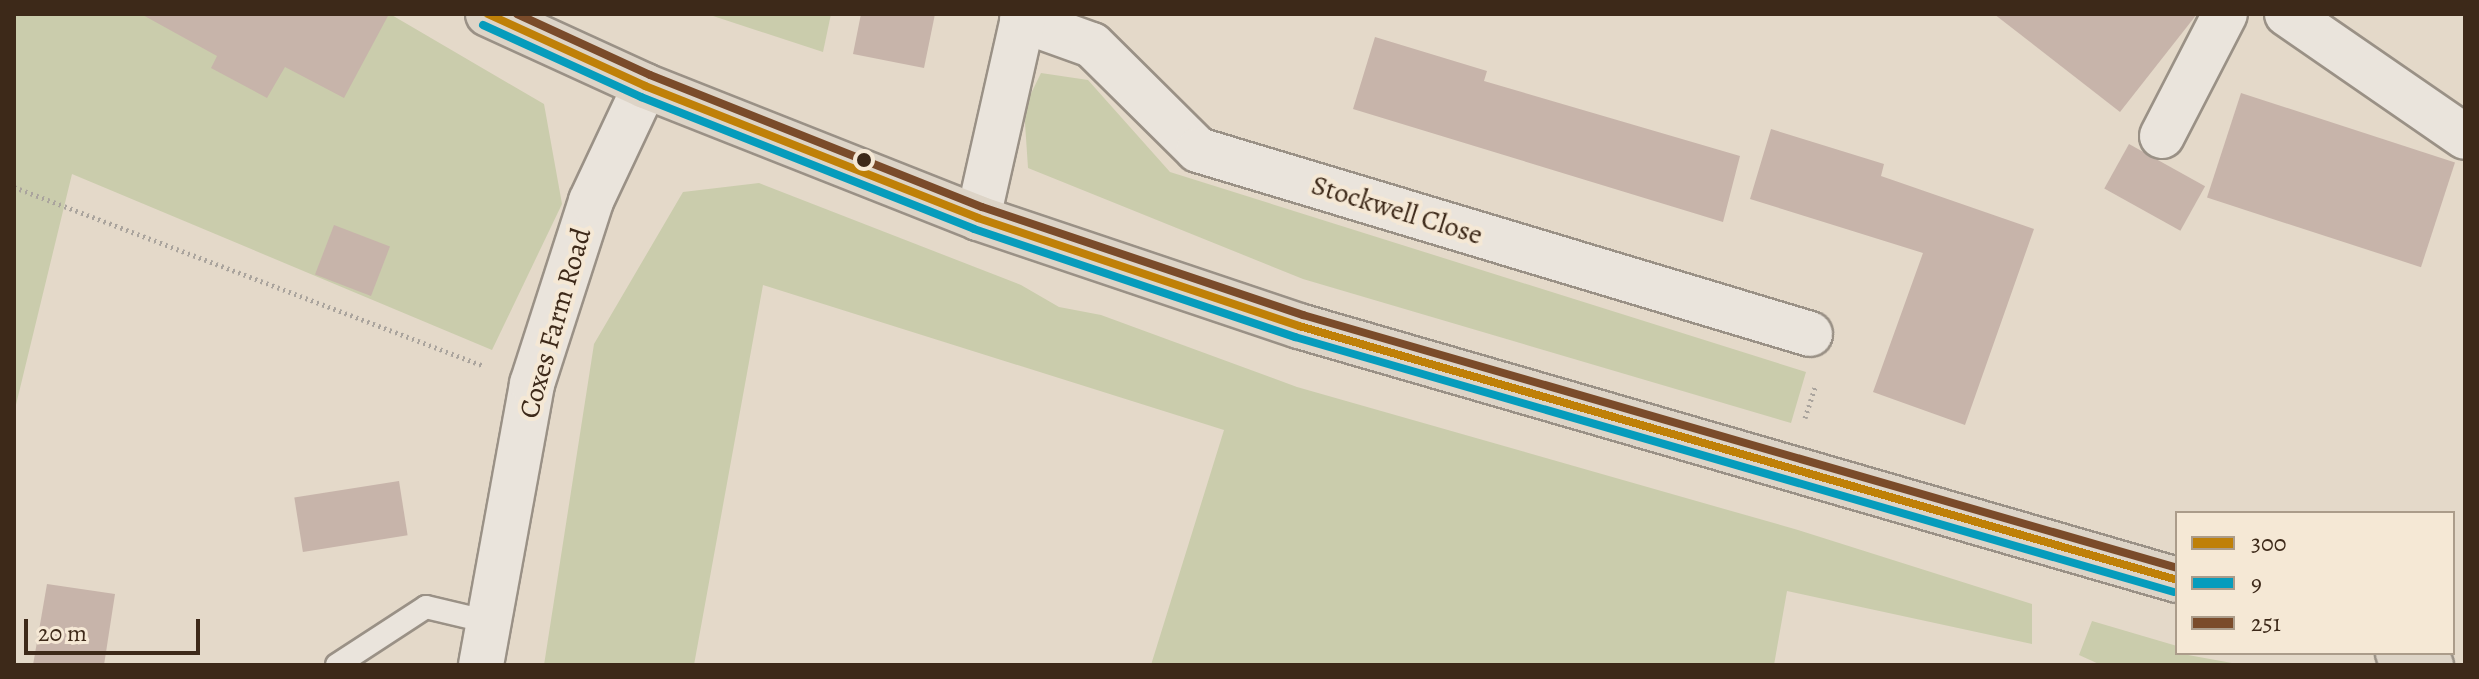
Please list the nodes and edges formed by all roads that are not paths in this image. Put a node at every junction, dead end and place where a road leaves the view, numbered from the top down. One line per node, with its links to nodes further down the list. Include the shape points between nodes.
1 (488, 14): 5 (main road)
2 (2225, 14): 6 (street)
3 (2287, 14): 7 (street)
4 (1023, 17): 8 (street); 9 (street, Stockwell Close, via 1092,45 1198,150)
5 (645, 86): 8 (main road); 11 (street, Coxes Farm Road, via 591,201 532,384)
6 (2162, 136)
7 (2465, 137)
8 (978, 218): 10 (main road, via 1299,326)
9 (1810, 334)
10 (2175, 579)
11 (489, 622): 13 (lane, via 426,607); 14 (street, Coxes Farm Road)
12 (2404, 655): 15 (main road)
13 (337, 665)
14 (481, 665)
15 (2431, 665)

